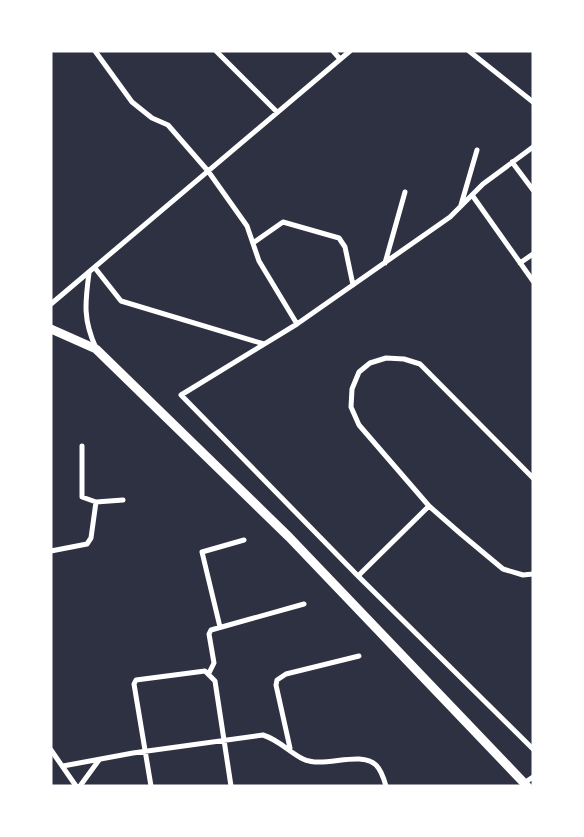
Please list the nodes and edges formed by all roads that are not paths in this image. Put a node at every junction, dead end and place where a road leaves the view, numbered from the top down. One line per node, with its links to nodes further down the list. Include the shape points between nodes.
1 (95, 51): 12 (street, via 132,102 168,126)
2 (216, 51): 8 (street)
3 (333, 51): 6 (street)
4 (350, 51): 6 (street)
5 (470, 51): 7 (street)
6 (340, 59): 8 (street)
7 (533, 102)
8 (278, 112): 12 (street)
9 (533, 147): 11 (street)
10 (476, 150): 16 (street)
11 (512, 162): 13 (street); 15 (street)
12 (208, 171): 17 (street, via 247,226); 21 (street)
13 (533, 190)
14 (405, 192): 19 (street)
15 (472, 195): 16 (street); 20 (street)
16 (461, 206): 19 (street)
17 (253, 243): 24 (street, via 283,222 339,238 345,246); 26 (street, via 266,274)
18 (533, 254): 20 (street)
19 (385, 263): 24 (street)
20 (520, 263): 23 (street)
21 (95, 268): 22 (street); 28 (street, via 121,302)
22 (89, 273): 25 (street); 29 (street, via 87,330)
23 (533, 281)
24 (353, 285): 26 (street)
25 (51, 304)
26 (297, 324): 28 (street)
27 (51, 329): 29 (street)
28 (264, 344): 38 (street, via 180,395)
29 (96, 349): 51 (street, via 290,537)
30 (82, 446): 33 (street, via 82,497)
31 (533, 478): 34 (street, via 420,364 386,358 370,363 359,372 352,389 351,407 359,425)
32 (123, 500): 33 (street)
33 (96, 502): 36 (street, via 88,544)
34 (429, 506): 37 (street, via 503,569 523,575); 38 (street)
35 (244, 540): 40 (street, via 202,552)
36 (51, 551)
37 (533, 574)
38 (358, 576): 45 (street)
39 (304, 604): 40 (street)
40 (220, 627): 42 (street, via 209,634 214,663)
41 (359, 656): 44 (street, via 286,674 278,680 276,685)
42 (209, 673): 43 (street, via 215,681); 47 (street, via 136,680)
43 (223, 741): 44 (street, via 263,735); 47 (street); 54 (street)
44 (290, 749): 55 (street, via 303,759 316,762 371,761 377,766)
45 (533, 749)
46 (51, 750): 49 (street)
47 (145, 752): 48 (street); 53 (street)
48 (100, 760): 49 (street); 52 (street)
49 (64, 766): 52 (street)
50 (533, 777): 51 (street)
51 (526, 784)
52 (78, 786)
53 (151, 786)
54 (231, 786)
55 (386, 786)

